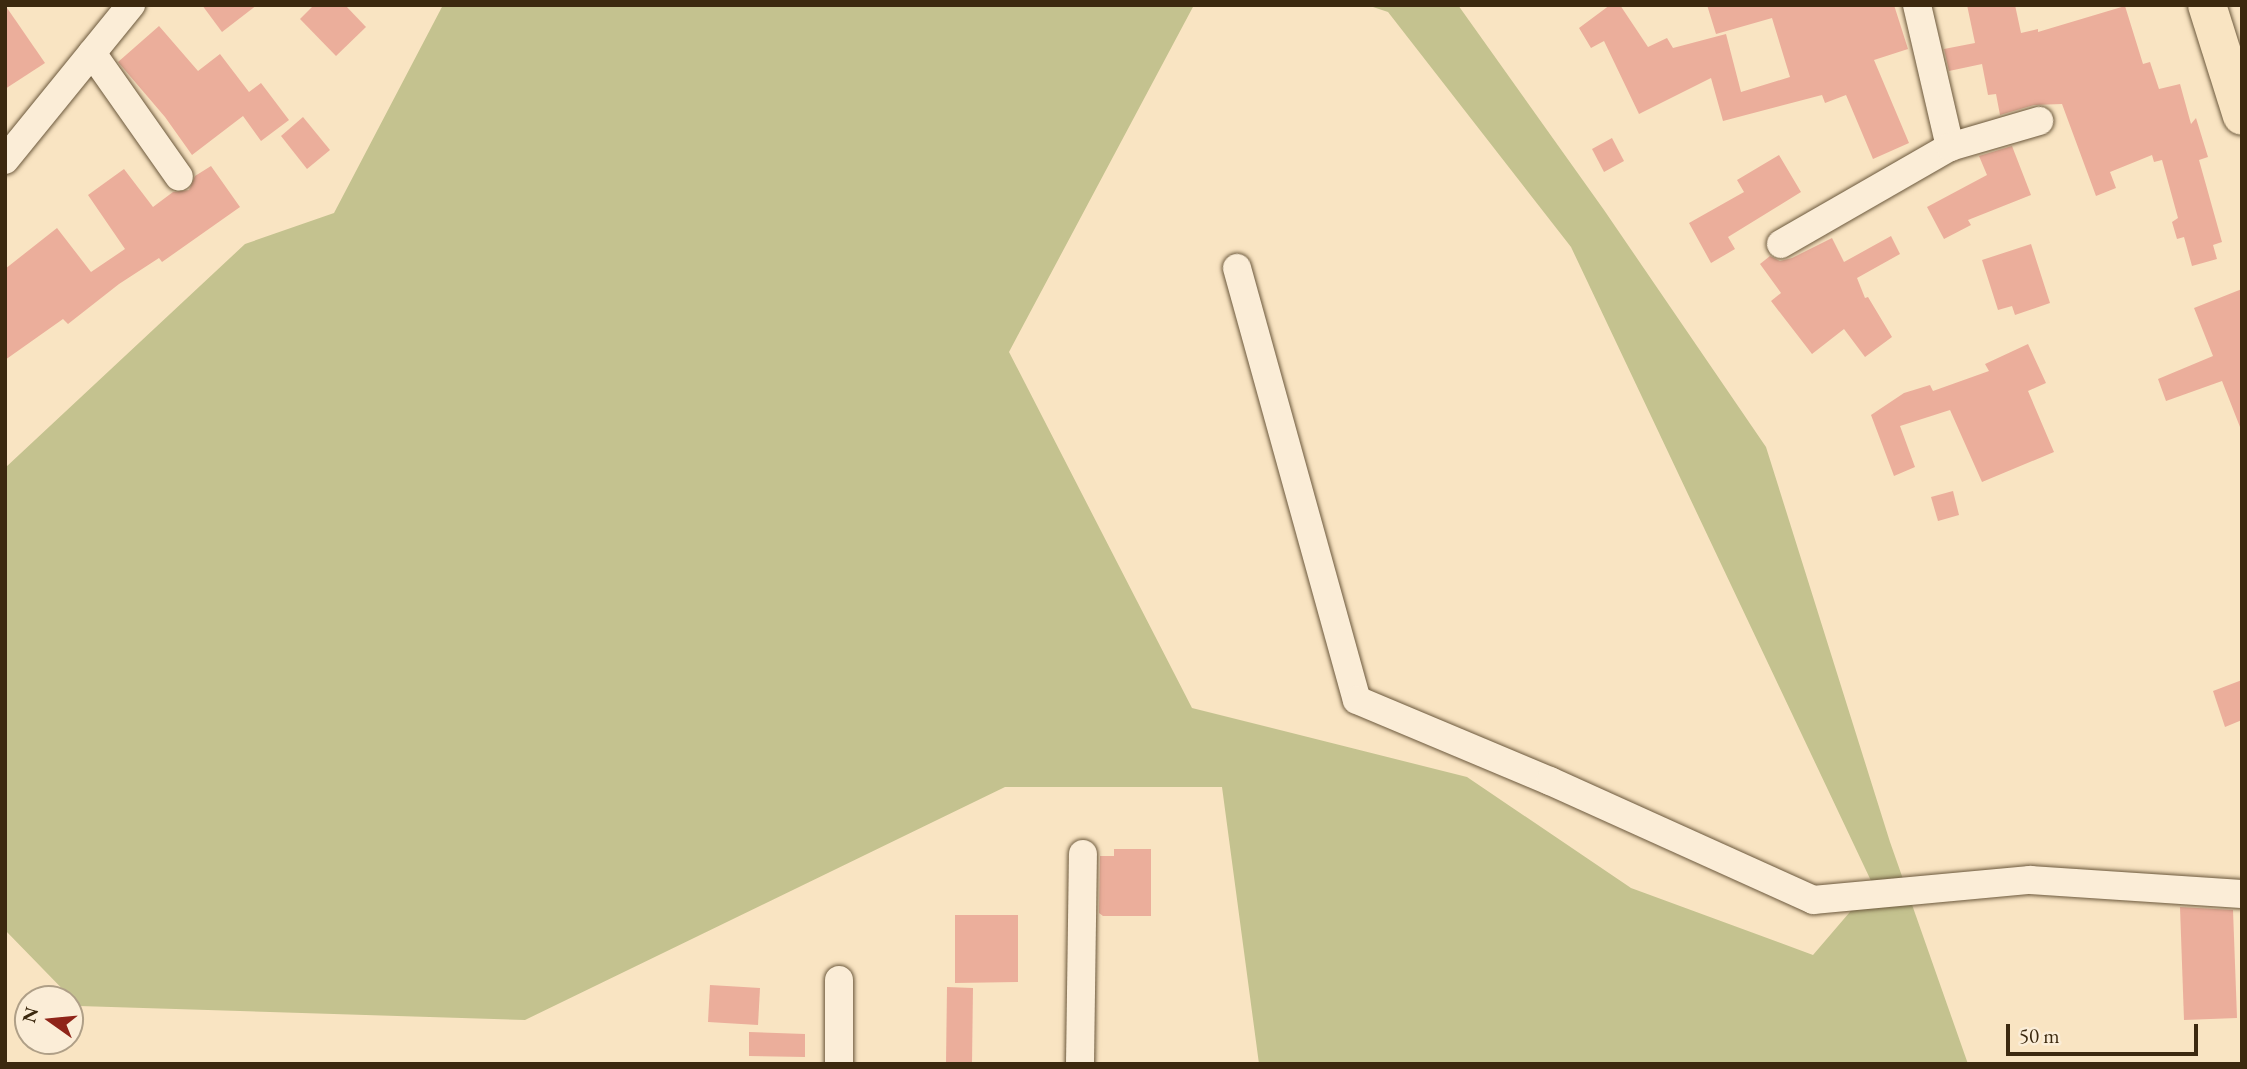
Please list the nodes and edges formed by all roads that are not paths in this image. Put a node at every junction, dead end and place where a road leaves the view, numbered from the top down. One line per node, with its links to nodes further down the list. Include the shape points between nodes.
1 (131, 5): 4 (street)
2 (1917, 5): 7 (street)
3 (2207, 5): 5 (highway)
4 (92, 53): 8 (street); 9 (street)
5 (2242, 116)
6 (2039, 121): 7 (street)
7 (1950, 147): 10 (street)
8 (5, 160)
9 (179, 177)
10 (1781, 244)
11 (1237, 268): 13 (street, via 1357,700 1813,900 2030,880)
12 (1083, 854): 16 (street)
13 (2242, 894)
14 (838, 980): 15 (street)
15 (839, 1064)
16 (1080, 1064)

